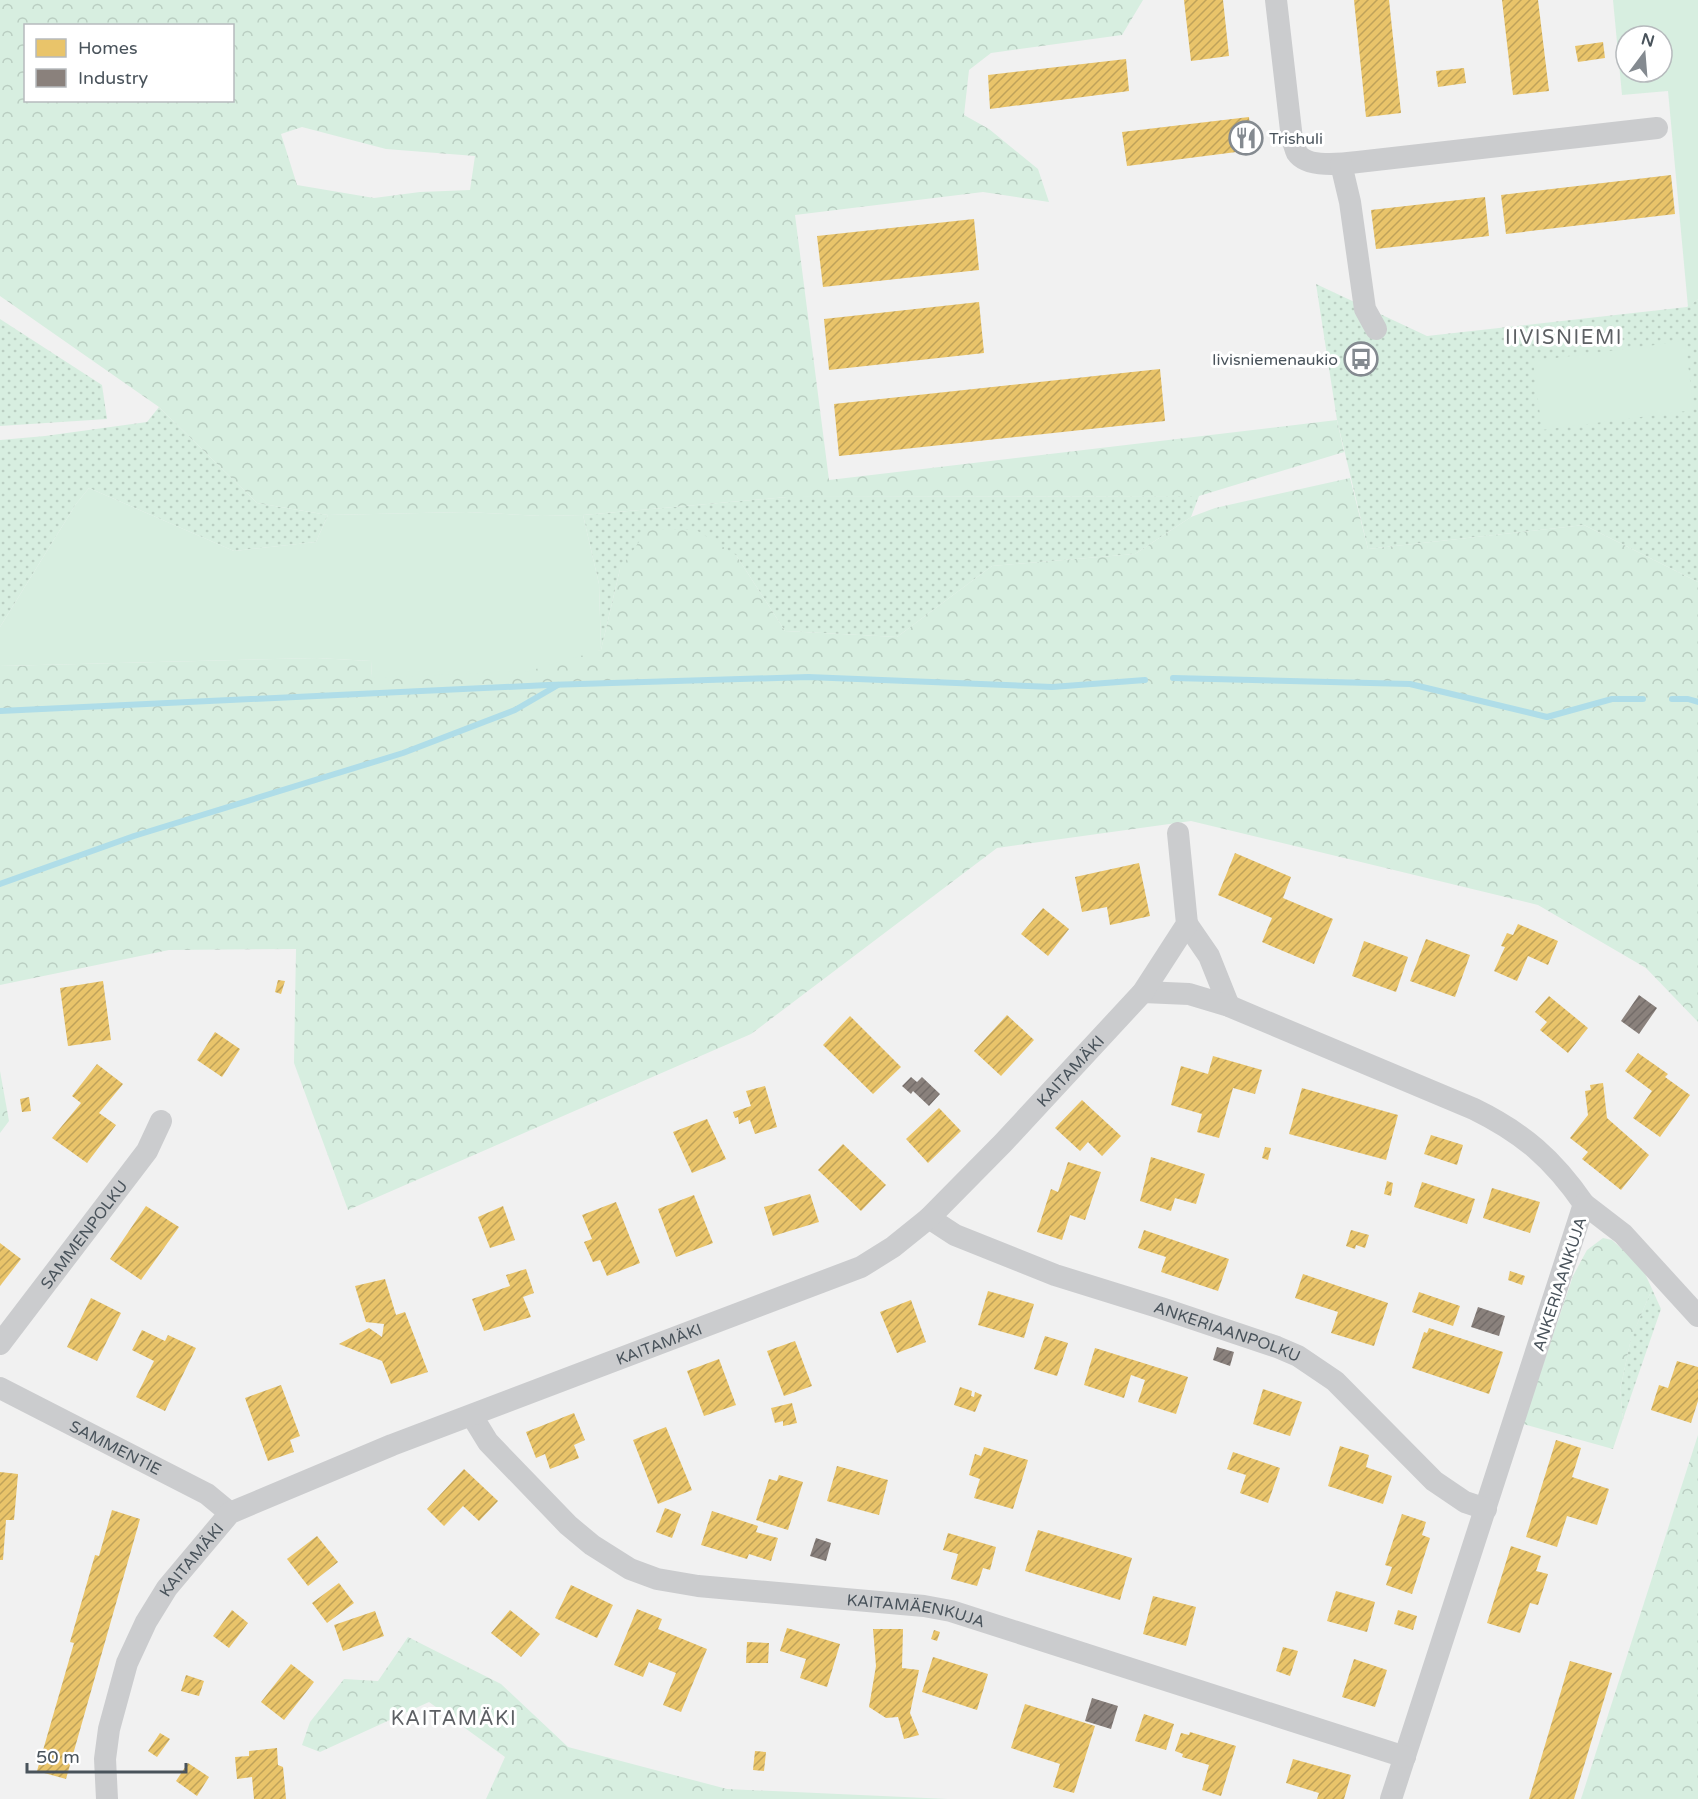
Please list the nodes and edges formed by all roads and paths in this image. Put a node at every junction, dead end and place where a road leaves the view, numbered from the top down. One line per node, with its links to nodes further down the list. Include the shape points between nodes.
1 (1276, 0): 3 (street, via 1292,139 1298,154 1309,162)
2 (1657, 128): 3 (street)
3 (1341, 164): 4 (street, via 1365,309)
4 (1376, 329)
5 (1178, 833): 6 (street)
6 (1187, 924): 7 (street, KAITAMÄKI); 8 (street, via 1209,956)
7 (1143, 992): 8 (street, ANKERIAANKUJA, via 1190,994); 11 (street, KAITAMÄKI)
8 (1229, 1006): 10 (street, ANKERIAANKUJA, via 1497,1120 1533,1144 1566,1178)
9 (161, 1121): 13 (street, SAMMENPOLKU, via 147,1151)
10 (1584, 1204): 12 (street, via 1623,1234); 16 (street, ANKERIAANKUJA)
11 (928, 1218): 15 (street, KAITAMÄKI, via 894,1247 861,1267); 16 (street, ANKERIAANPOLKU, via 956,1235 1055,1275 1298,1356 1335,1381 1434,1481 1465,1502)
12 (1698, 1316)
13 (0, 1344)
14 (0, 1388): 17 (street, SAMMENTIE, via 207,1494)
15 (472, 1416): 17 (street, KAITAMÄKI); 18 (street, KAITAMÄENKUJA, via 488,1442 568,1525 630,1569 657,1579 951,1611)
16 (1486, 1509): 18 (street, ANKERIAANKUJA)
17 (230, 1512): 19 (street, KAITAMÄKI, via 167,1588 127,1663 109,1729 105,1759)
18 (1405, 1757): 20 (street, ANKERIAANKUJA)
19 (107, 1799)
20 (1391, 1799)

